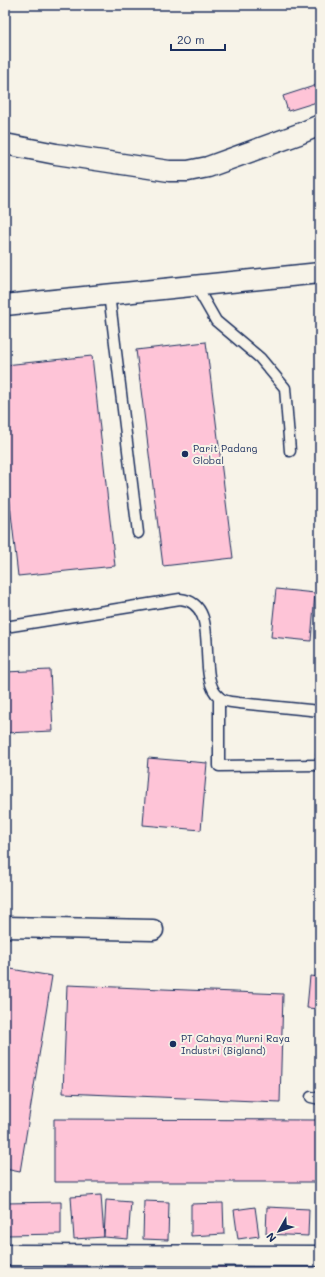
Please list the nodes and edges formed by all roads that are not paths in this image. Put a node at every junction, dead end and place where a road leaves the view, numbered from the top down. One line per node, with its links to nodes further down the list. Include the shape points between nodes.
1 (320, 125): 2 (street, via 204,168 188,171 169,171)
2 (5, 144)
3 (320, 273): 4 (street)
4 (196, 286): 5 (street); 7 (lane, via 216,321 260,358 284,388)
5 (109, 294): 6 (street); 8 (lane)
6 (5, 305)
7 (290, 450)
8 (138, 533)
9 (5, 627): 10 (lane, via 180,599 188,600 200,610 205,630 210,681)
10 (219, 697): 11 (lane, via 239,703); 12 (lane, via 219,766)
11 (320, 710)
12 (320, 765)
13 (5, 927): 14 (street)
14 (153, 930)
15 (5, 1254): 16 (street)
16 (320, 1256)

